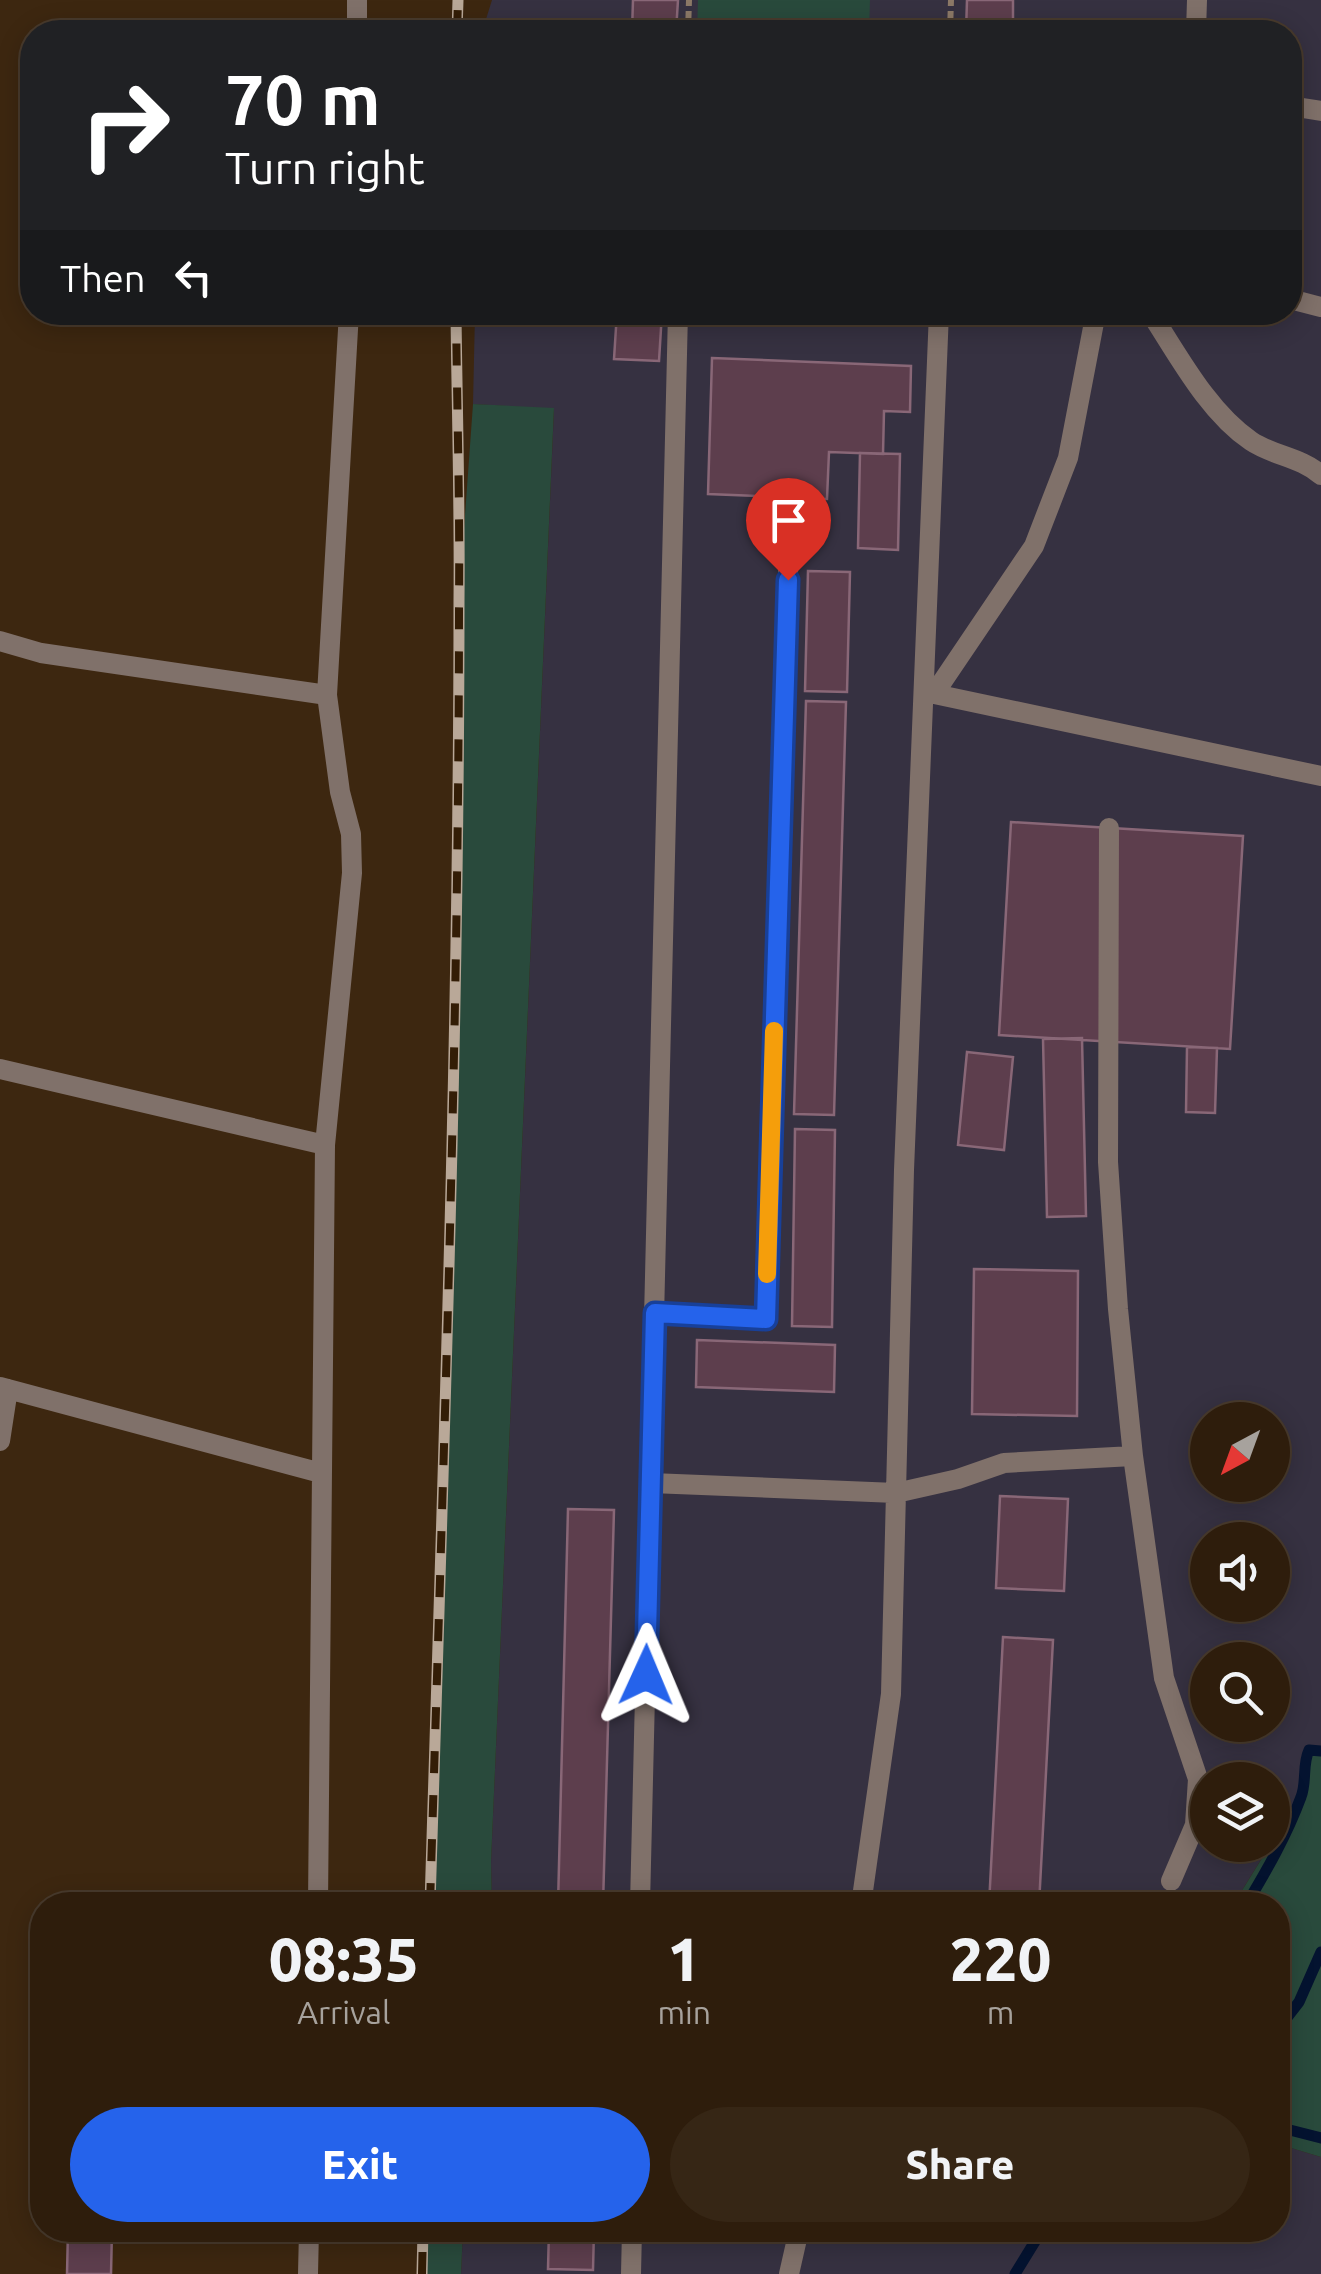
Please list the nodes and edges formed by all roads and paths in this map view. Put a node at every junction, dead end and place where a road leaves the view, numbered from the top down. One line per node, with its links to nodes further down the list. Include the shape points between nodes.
1 (348, 325): 10 (street)
2 (678, 325): 15 (street)
3 (940, 325): 9 (street)
4 (1094, 325): 9 (street, via 1068,458 1034,546)
5 (1159, 325): 6 (street, via 1216,408 1252,441)
6 (1321, 475)
7 (789, 541): 15 (street, via 766,1319)
8 (0, 641): 10 (street, via 41,654)
9 (928, 693): 11 (street); 21 (street)
10 (327, 695): 14 (street, via 352,873)
11 (1321, 776)
12 (1109, 828): 18 (street, via 1108,1162)
13 (0, 1069): 14 (street)
14 (325, 1145): 19 (street)
15 (655, 1313): 20 (street)
16 (4, 1388): 17 (street); 19 (street)
17 (0, 1442)
18 (1133, 1456): 21 (street, via 1004,1464); 22 (street, via 1164,1678 1198,1780 1195,1825)
19 (320, 1473): 23 (street)
20 (650, 1483): 21 (street); 24 (street)
21 (896, 1493): 25 (street, via 892,1694)
22 (1171, 1882)
23 (318, 1892)
24 (640, 1892)
25 (863, 1892)
26 (309, 2242): 29 (street)
27 (631, 2242): 30 (street)
28 (797, 2242): 31 (street)
29 (308, 2274)
30 (630, 2274)
31 (789, 2274)

